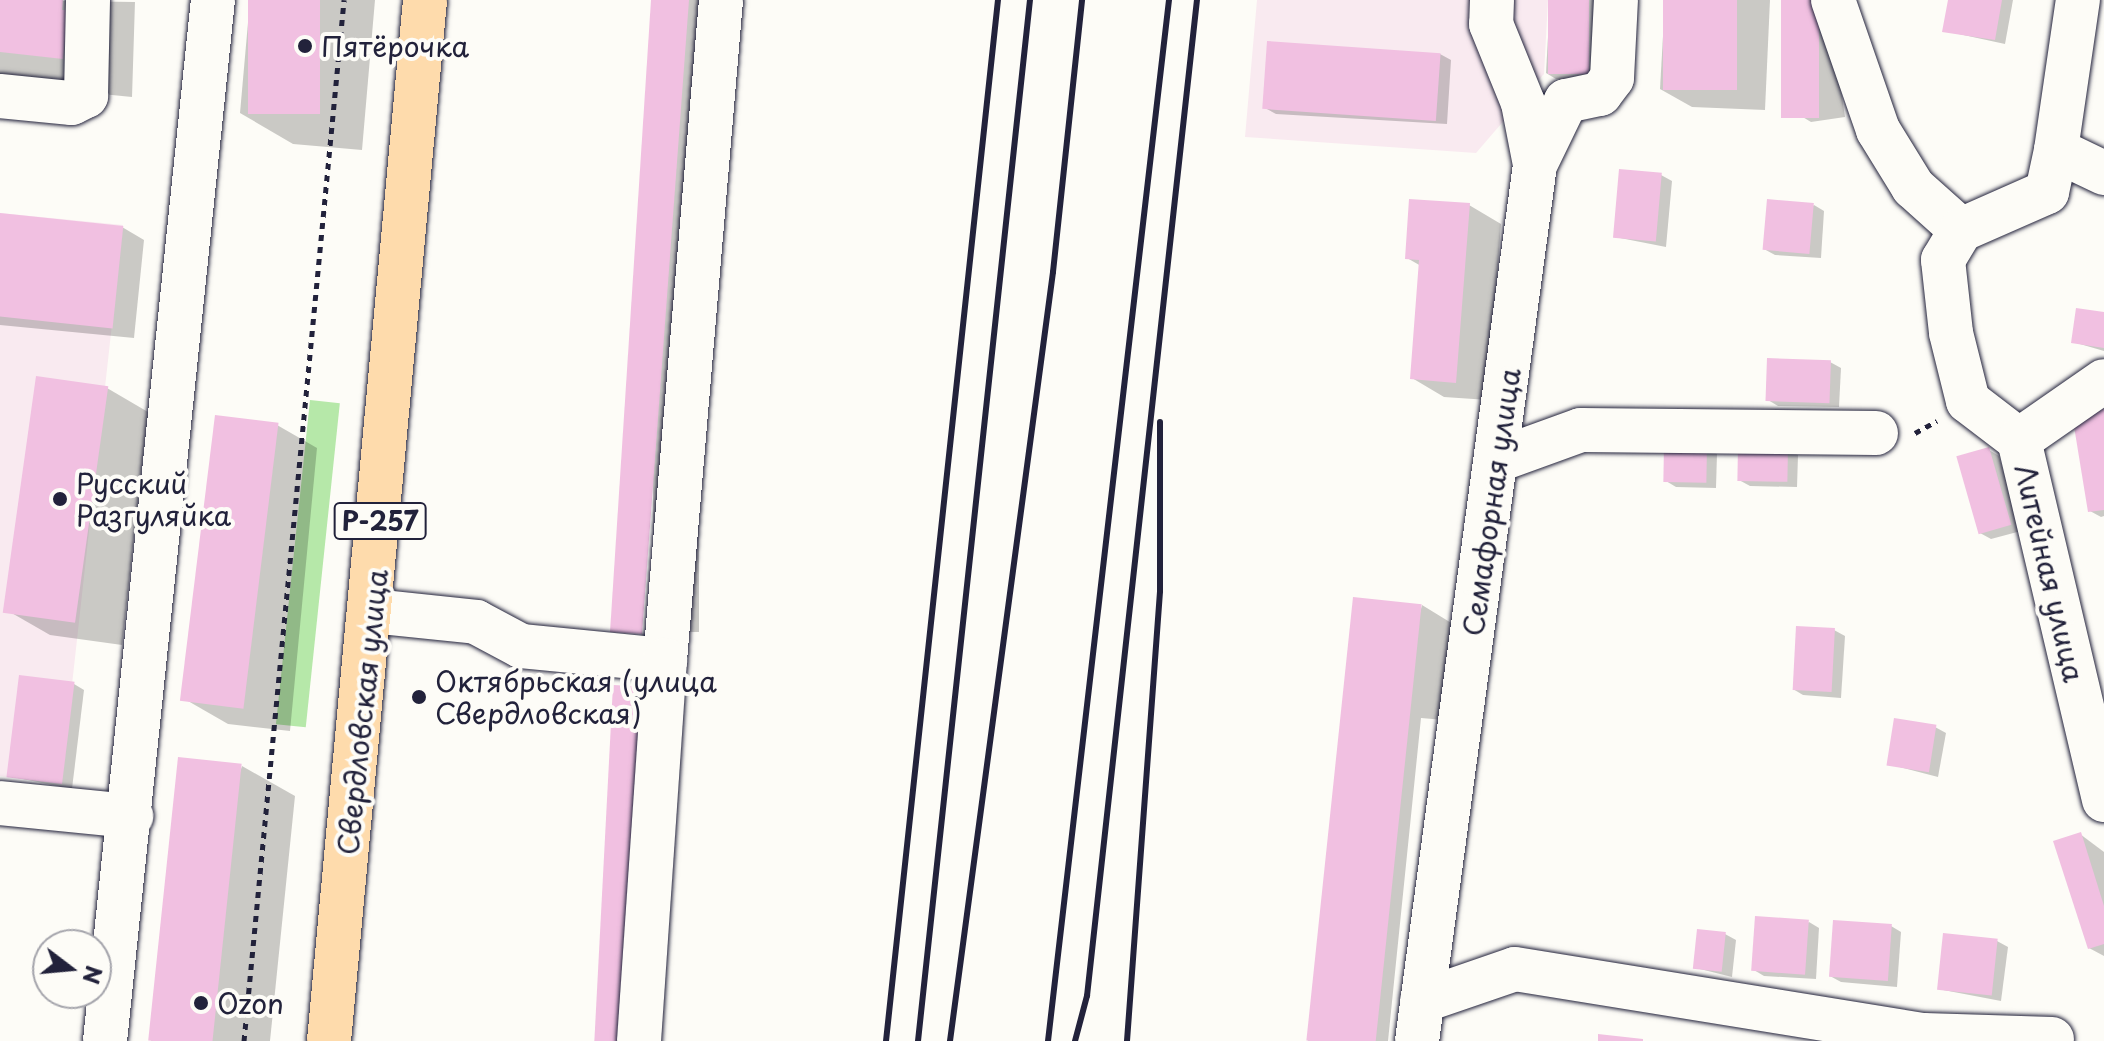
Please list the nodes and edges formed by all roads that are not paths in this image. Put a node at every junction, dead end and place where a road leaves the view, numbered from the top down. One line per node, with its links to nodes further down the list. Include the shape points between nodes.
1 (88, 0): 9 (street, via 86,96 72,103)
2 (213, 0): 22 (street)
3 (425, 0): 18 (highway, Свердловская улица / Р-257)
4 (721, 0): 19 (street)
5 (1492, 0): 11 (street, via 1491,24 1523,103)
6 (1616, 0): 11 (street, Семафорная улица, via 1612,78 1600,94 1566,101)
7 (1833, 0): 13 (street, via 1878,130 1913,187)
8 (2078, 0): 10 (street)
9 (0, 96)
10 (2056, 150): 12 (street); 13 (street, via 2047,192)
11 (1535, 165): 17 (street, Семафорная улица)
12 (2104, 173)
13 (1961, 230): 16 (street, Литейная улица, via 1943,260 1951,333 1968,401)
14 (2104, 381): 16 (street)
15 (1876, 433): 17 (street, via 1581,430)
16 (2019, 440): 20 (street, Литейная улица)
17 (1498, 460): 23 (street, Семафорная улица)
18 (372, 611): 19 (street, via 476,622 521,646); 27 (highway, Свердловская улица / Р-257)
19 (665, 660): 28 (street)
20 (2104, 800)
21 (0, 803): 22 (street)
22 (131, 816): 26 (street)
23 (1420, 1021): 24 (street, via 1515,969)
24 (1924, 1038): 25 (street)
25 (2052, 1039)
26 (105, 1041)
27 (329, 1041)
28 (639, 1041)

